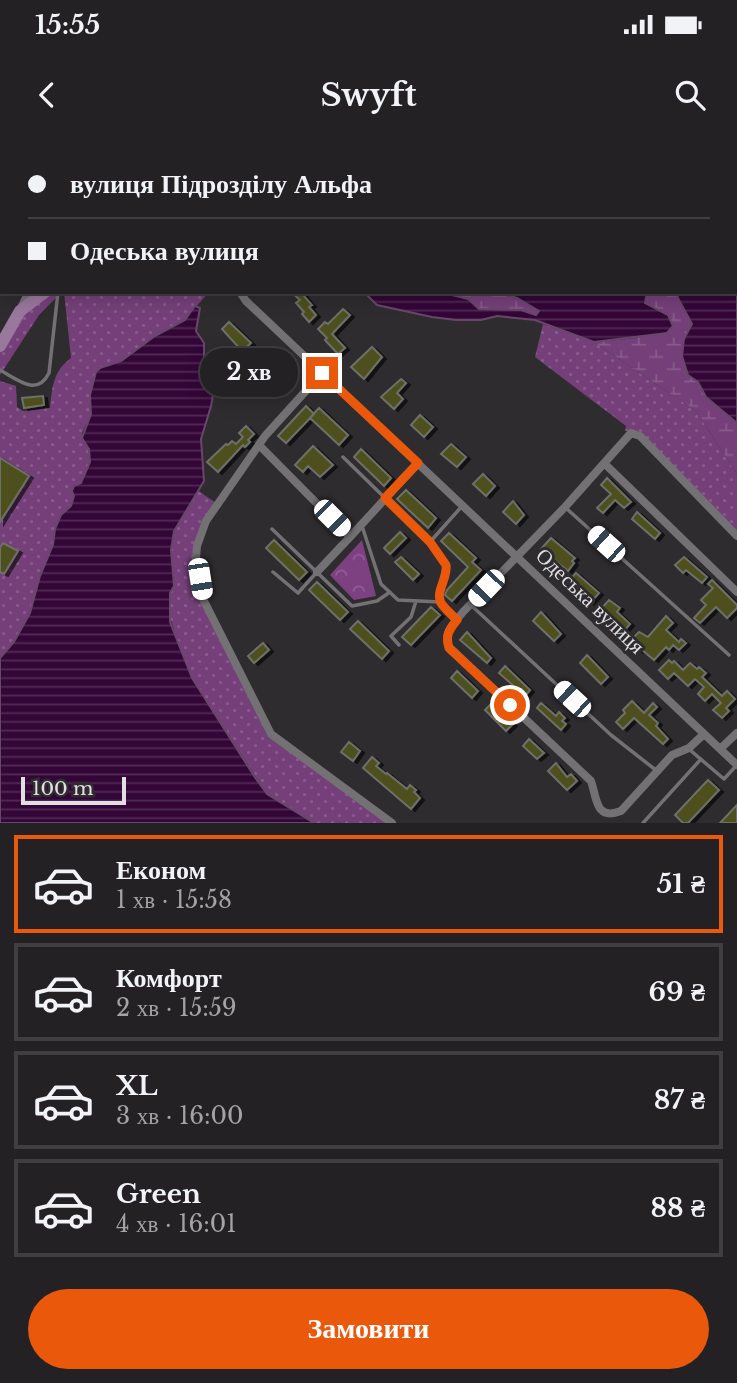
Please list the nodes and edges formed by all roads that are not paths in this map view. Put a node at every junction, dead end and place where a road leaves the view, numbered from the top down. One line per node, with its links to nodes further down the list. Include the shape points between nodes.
1 (29, 294): 5 (street)
2 (42, 294): 5 (main road)
3 (58, 294): 7 (lane, via 45,381 28,385)
4 (241, 294): 8 (street, Одеська вулиця)
5 (20, 311): 6 (main road)
6 (0, 346)
7 (0, 370)
8 (322, 373): 9 (street); 11 (street, Одеська вулиця)
9 (259, 445): 19 (street); 39 (street, via 206,521 196,559 203,599 271,734)
10 (343, 457): 13 (lane)
11 (418, 463): 13 (street); 14 (street, Одеська вулиця)
12 (605, 464): 15 (street); 18 (street, via 627,435 634,433); 25 (street)
13 (385, 498): 16 (street); 20 (lane)
14 (463, 505): 20 (lane); 21 (street, Одеська вулиця)
15 (565, 507): 21 (street); 31 (lane)
16 (362, 524): 19 (street); 24 (lane, via 381,584)
17 (272, 529): 23 (lane)
18 (737, 536)
19 (350, 537): 23 (street)
20 (430, 542): 27 (lane, via 446,565)
21 (517, 556): 28 (street); 33 (street, Одеська вулиця)
22 (273, 572): 23 (lane, via 298,593)
23 (317, 572): 24 (lane, via 352,606 377,601)
24 (390, 592): 26 (lane, via 398,600)
25 (737, 592)
26 (416, 600): 27 (lane); 30 (lane, via 411,617 391,636)
27 (440, 602): 29 (lane)
28 (470, 605): 29 (street); 38 (lane, via 611,735)
29 (457, 620): 38 (street, via 448,631 449,648 591,781 597,806 608,812 621,811)
30 (399, 645)
31 (729, 655)
32 (737, 733): 35 (street)
33 (704, 734): 34 (street); 35 (street, Одеська вулиця)
34 (689, 748): 36 (lane); 38 (street, via 672,755)
35 (720, 749): 37 (street, Одеська вулиця)
36 (701, 759): 37 (lane, via 724,779); 40 (lane)
37 (737, 765)
38 (657, 771)
39 (392, 823)
40 (643, 823)

